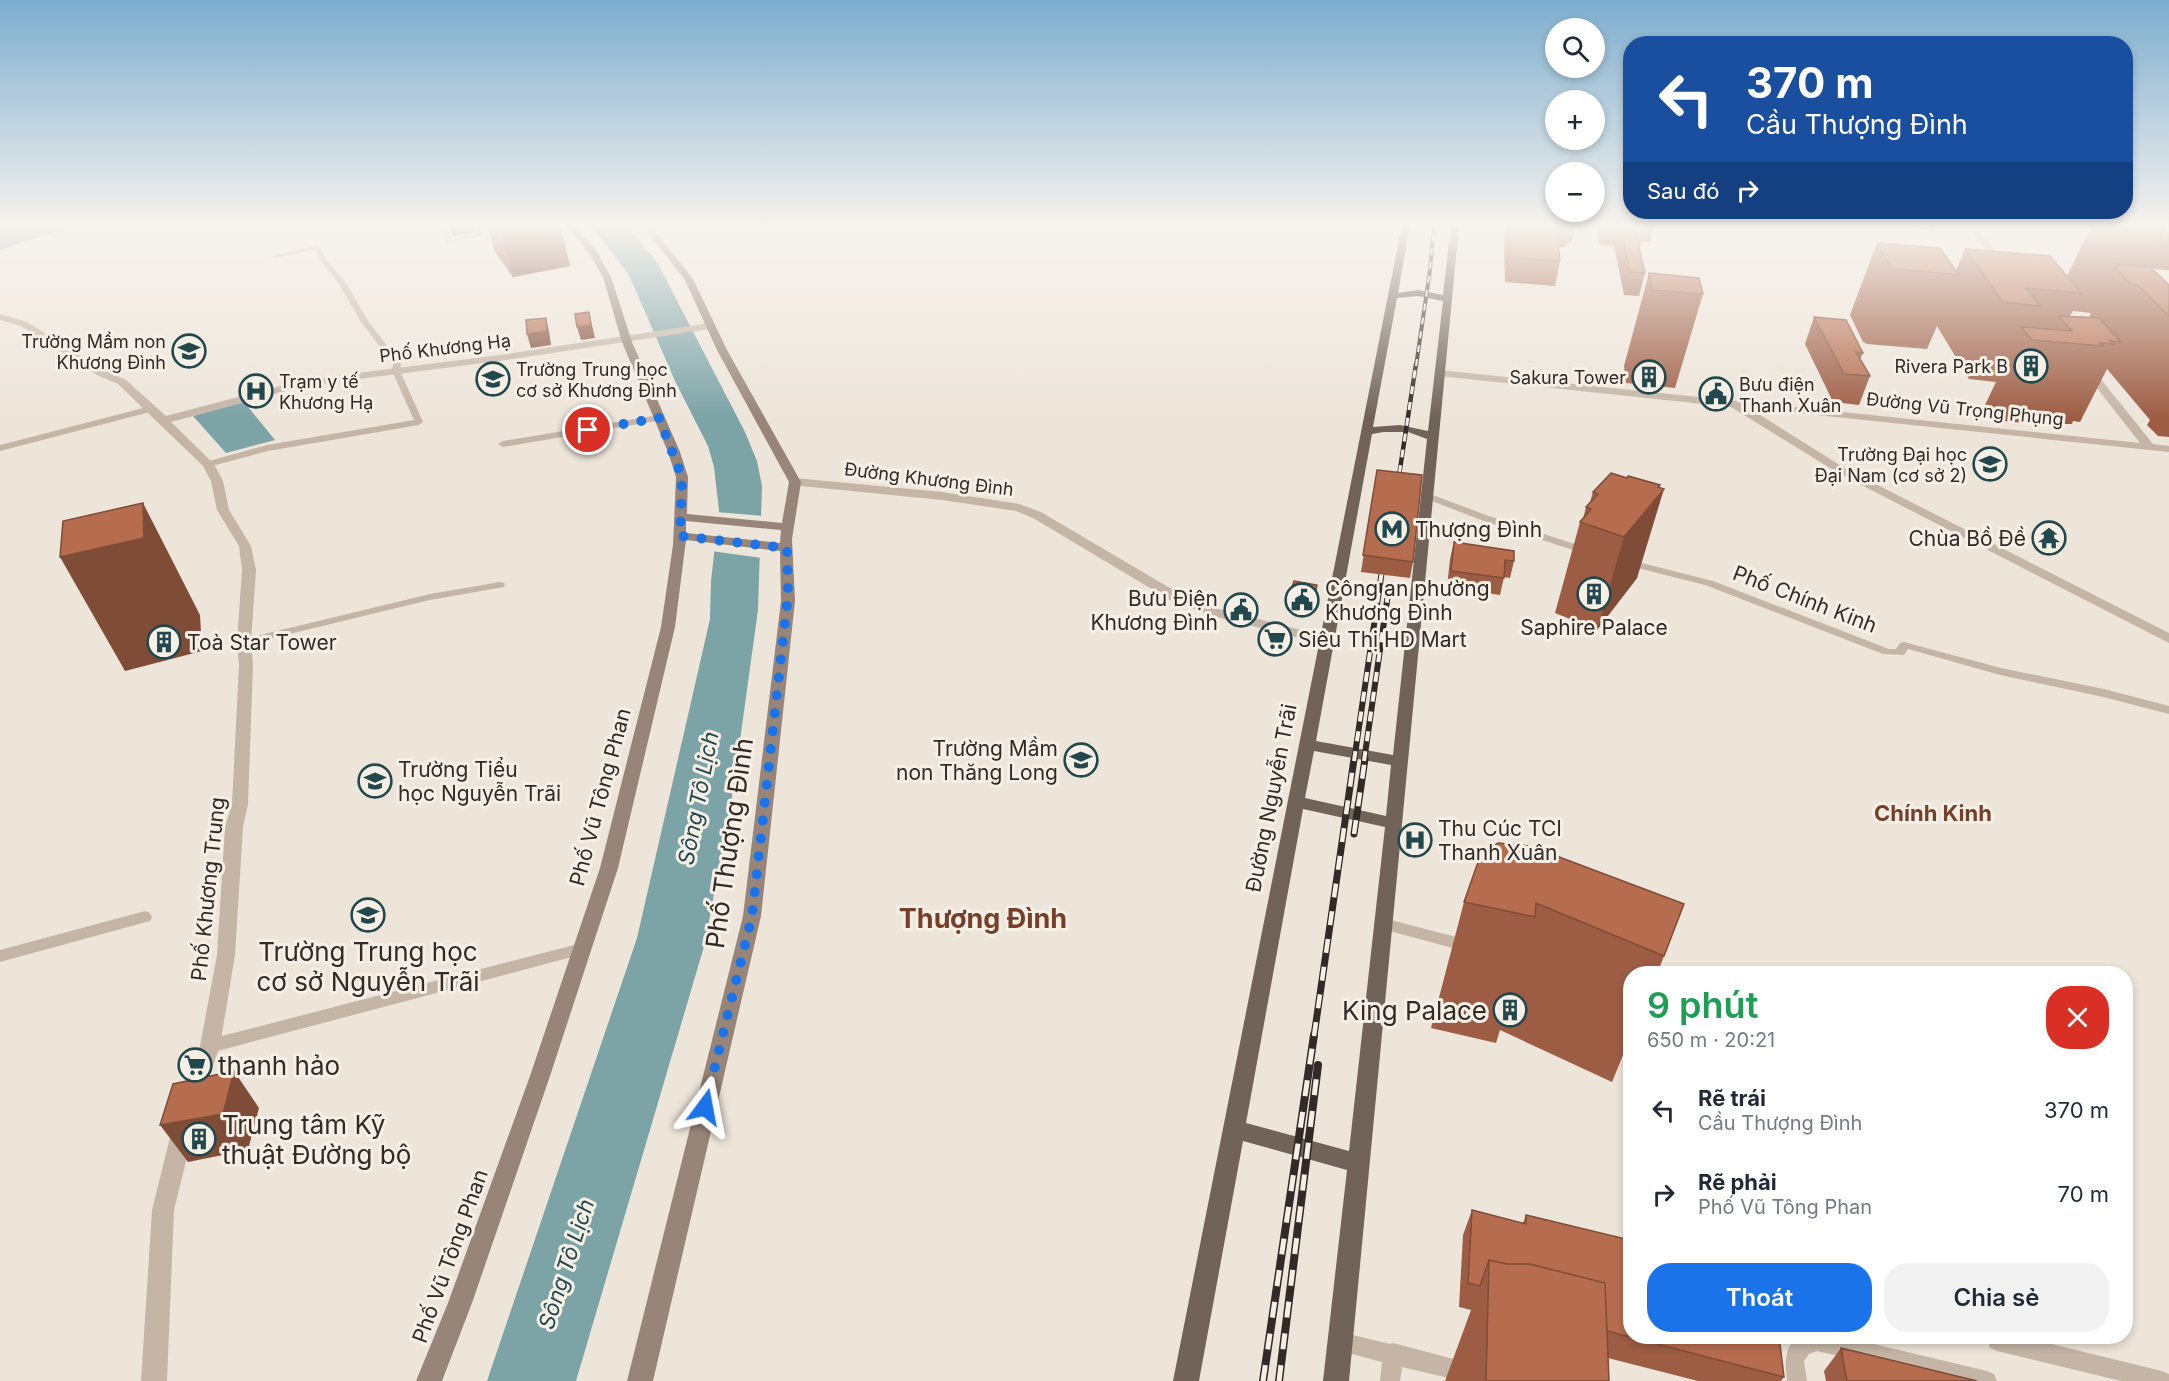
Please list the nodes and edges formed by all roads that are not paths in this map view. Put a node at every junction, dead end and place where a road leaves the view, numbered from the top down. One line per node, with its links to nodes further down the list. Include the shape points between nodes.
1 (346, 289): 12 (street, via 397,364)
2 (611, 289): 10 (main road, Phố Vũ Tông Phan)
3 (692, 289): 9 (main road)
4 (1394, 289): 6 (main road, Đường Nguyễn Trãi)
5 (1448, 289): 7 (main road)
6 (1393, 296): 7 (main road, via 1418,293); 15 (main road, Đường Nguyễn Trãi)
7 (1447, 299): 13 (main road)
8 (0, 317): 16 (street, Phố Khương Trung, via 24,324 122,382)
9 (705, 327): 10 (street, Phố Khương Hạ); 27 (main road)
10 (626, 338): 12 (street, Phố Khương Hạ); 17 (main road, Phố Vũ Tông Phan)
11 (2077, 358): 23 (street)
12 (396, 371): 18 (street, Phố Khương Hạ, via 303,383); 26 (street, via 419,422 267,448)
13 (1439, 373): 14 (street, Đường Vũ Trọng Phụng); 19 (main road)
14 (1732, 402): 23 (street, Đường Vũ Trọng Phụng); 34 (street, via 1848,474)
15 (1371, 408): 19 (main road, via 1396,421); 20 (main road, Đường Nguyễn Trãi)
16 (151, 409): 18 (street, Phố Khương Trung); 24 (street)
17 (659, 418): 22 (street); 29 (main road, Phố Vũ Tông Phan, via 682,477)
18 (165, 420): 26 (street, Phố Khương Trung)
19 (1434, 421): 21 (main road)
20 (1367, 432): 21 (main road, via 1393,427 1419,430); 35 (main road, Đường Nguyễn Trãi)
21 (1433, 437): 28 (main road)
22 (503, 444)
23 (2149, 446): 25 (street, Đường Vũ Trọng Phụng)
24 (0, 448)
25 (2167, 448)
26 (208, 464): 36 (street, Phố Khương Trung, via 217,480 223,510 245,546 249,570)
27 (795, 482): 30 (main road, Phố Thượng Đình); 35 (street, Đường Khương Đình, via 942,496 1019,508 1175,597 1214,612)
28 (1427, 496): 37 (street, Phố Chính Kinh, via 1607,557 1709,583 1887,652 1900,653 1904,645); 39 (main road)
29 (681, 517): 30 (main road); 31 (main road, Phố Vũ Tông Phan)
30 (787, 527): 32 (main road, Phố Thượng Đình)
31 (680, 536): 32 (main road); 44 (main road, Phố Vũ Tông Phan, via 668,627 609,868)
32 (787, 548): 58 (main road, Phố Thượng Đình, via 787,608 752,916)
33 (500, 585): 36 (street, via 430,597)
34 (2169, 639)
35 (1327, 641): 38 (main road, Đường Nguyễn Trãi)
36 (244, 642): 47 (street, Phố Khương Trung, via 240,804 234,827 226,955)
37 (2169, 710)
38 (1307, 745): 39 (main road); 40 (main road, Đường Nguyễn Trãi)
39 (1399, 761): 41 (main road)
40 (1296, 802): 41 (main road); 48 (main road, Đường Nguyễn Trãi)
41 (1393, 823): 43 (main road)
42 (145, 917): 46 (street)
43 (1383, 924): 45 (street); 49 (main road)
44 (582, 949): 47 (street); 57 (main road, Phố Vũ Tông Phan, via 464,1292)
45 (1480, 950)
46 (0, 956)
47 (210, 1046): 56 (street, Phố Khương Trung, via 178,1146 163,1210)
48 (1234, 1128): 49 (main road); 59 (main road, Đường Nguyễn Trãi)
49 (1358, 1163): 50 (main road)
50 (1340, 1342): 54 (street); 60 (main road)
51 (1810, 1344): 62 (street, via 1802,1347 1794,1360)
52 (1830, 1344): 63 (street)
53 (2017, 1344): 64 (street)
54 (1393, 1353): 55 (street); 61 (street)
55 (1479, 1376)
56 (154, 1381)
57 (429, 1381)
58 (640, 1381)
59 (1186, 1381)
60 (1336, 1381)
61 (1390, 1381)
62 (1797, 1381)
63 (1987, 1381)
64 (2162, 1381)

